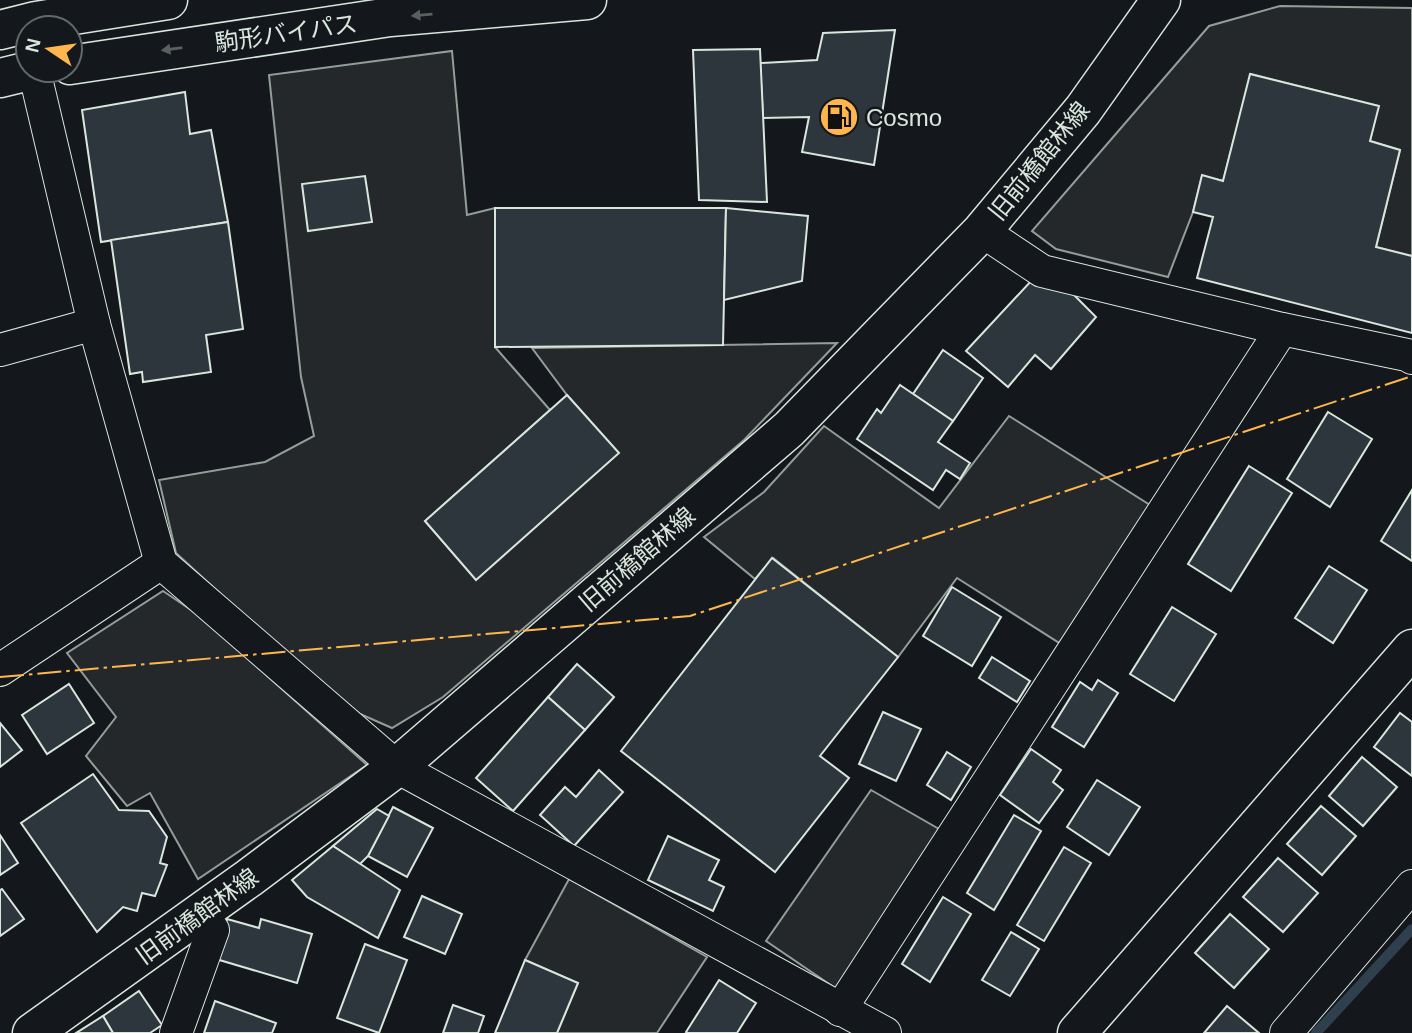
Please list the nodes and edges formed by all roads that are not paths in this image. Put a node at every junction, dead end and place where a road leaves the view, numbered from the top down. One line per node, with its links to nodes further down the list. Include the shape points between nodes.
1 (168, 0): 4 (street)
2 (587, 0): 5 (street, 駒形バイパス, one-way to 5, via 390,18)
3 (1161, 0): 7 (street, 旧前橋館林線, via 1083,110)
4 (0, 30)
5 (84, 63)
6 (37, 84): 8 (street)
7 (982, 231): 9 (street, via 1042,271); 15 (street, 旧前橋館林線, via 789,429)
8 (94, 324): 10 (street); 12 (street)
9 (1282, 329): 11 (street); 18 (street)
10 (0, 350)
11 (1412, 358)
12 (161, 563): 14 (street); 15 (street)
13 (1412, 649): 22 (street)
14 (0, 670)
15 (397, 766): 17 (street, 旧前橋館林線); 18 (street)
16 (1412, 887): 23 (street)
17 (201, 913): 19 (street, 旧前橋館林線); 20 (street, via 213,930)
18 (840, 1010): 21 (street)
19 (32, 1033)
20 (176, 1033)
21 (885, 1033)
22 (1077, 1033)
23 (1286, 1033)

